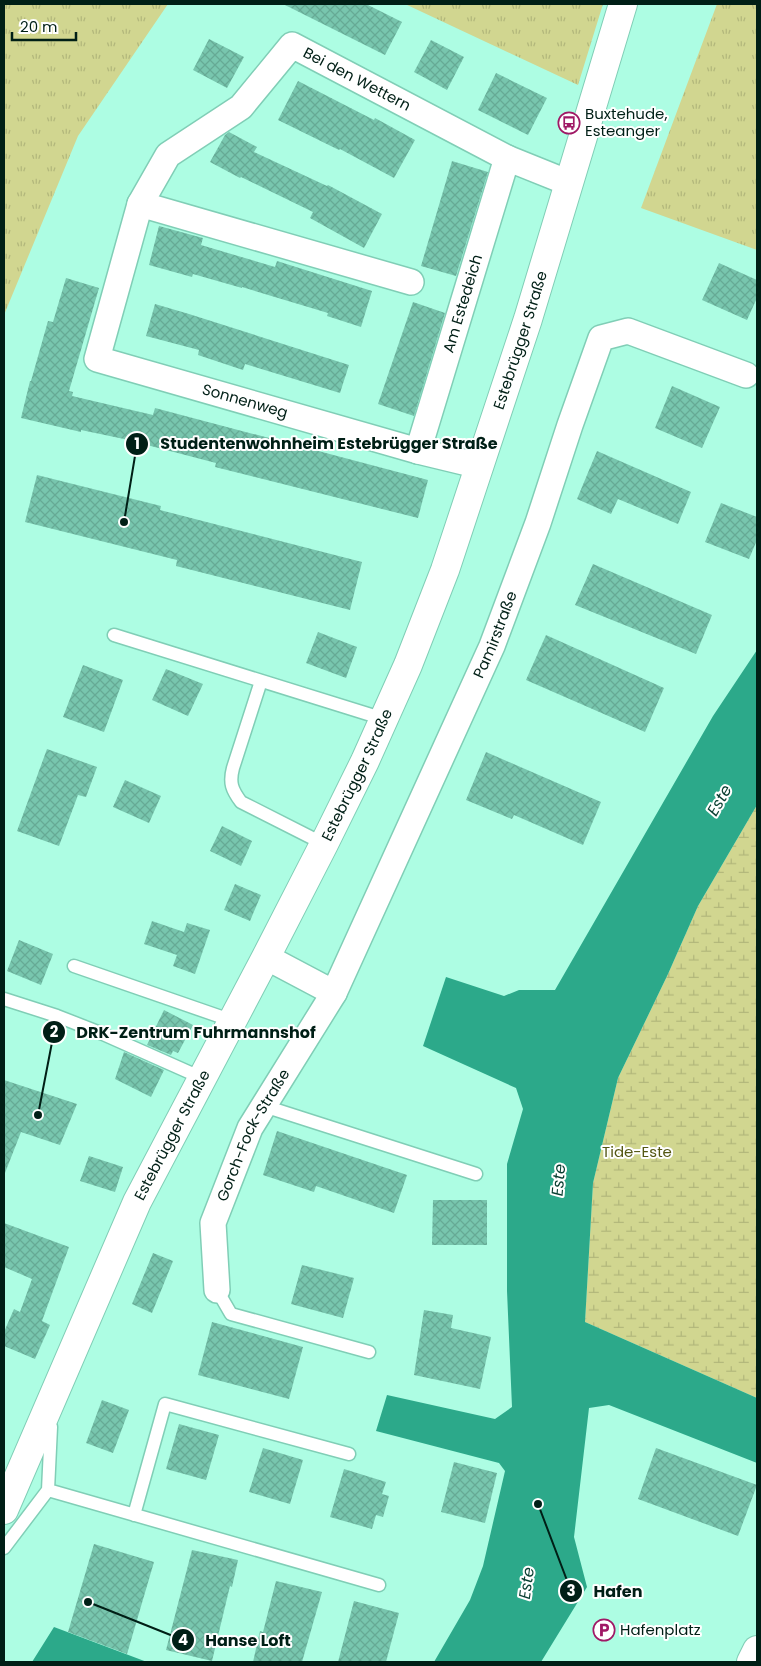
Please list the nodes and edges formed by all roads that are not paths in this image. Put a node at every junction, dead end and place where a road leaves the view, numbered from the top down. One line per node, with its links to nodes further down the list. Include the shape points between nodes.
1 (623, 4): 3 (street, Estebrügger Straße)
2 (507, 158): 3 (street, Bei den Wettern); 4 (street, Bei den Wettern, via 292,45 242,107 168,155); 8 (street, Am Estedeich)
3 (569, 183): 9 (street, Estebrügger Straße)
4 (140, 204): 5 (street); 6 (street, Bei den Wettern)
5 (410, 282)
6 (97, 359): 8 (street, Sonnenweg)
7 (746, 375): 16 (street, Pamirstraße, via 628,331 601,338 492,646)
8 (418, 450): 9 (street, Sonnenweg)
9 (480, 466): 12 (street, Estebrügger Straße, via 445,570)
10 (114, 635): 11 (lane)
11 (261, 681): 12 (lane); 13 (lane, via 232,768 232,790 241,802)
12 (384, 719): 13 (street, Estebrügger Straße)
13 (324, 844): 14 (street, Estebrügger Straße)
14 (266, 957): 16 (street); 18 (street, Estebrügger Straße)
15 (74, 966): 18 (lane)
16 (334, 992): 20 (street, Gorch-Fock-Straße)
17 (4, 999): 19 (lane, via 103,1034)
18 (232, 1021): 19 (street, Estebrügger Straße)
19 (202, 1078): 24 (street, Estebrügger Straße, via 137,1202)
20 (264, 1106): 21 (lane); 22 (street, Gorch-Fock-Straße, via 250,1128 213,1223)
21 (476, 1174)
22 (217, 1290): 23 (lane, via 232,1314)
23 (369, 1352)
24 (41, 1422): 26 (lane, via 51,1427); 27 (street, Estebrügger Straße)
25 (349, 1454): 28 (lane, via 165,1404)
26 (48, 1490): 28 (lane); 29 (lane)
27 (4, 1510)
28 (134, 1515): 30 (lane)
29 (4, 1548)
30 (379, 1585)
31 (757, 1650): 32 (street)
32 (751, 1662)

